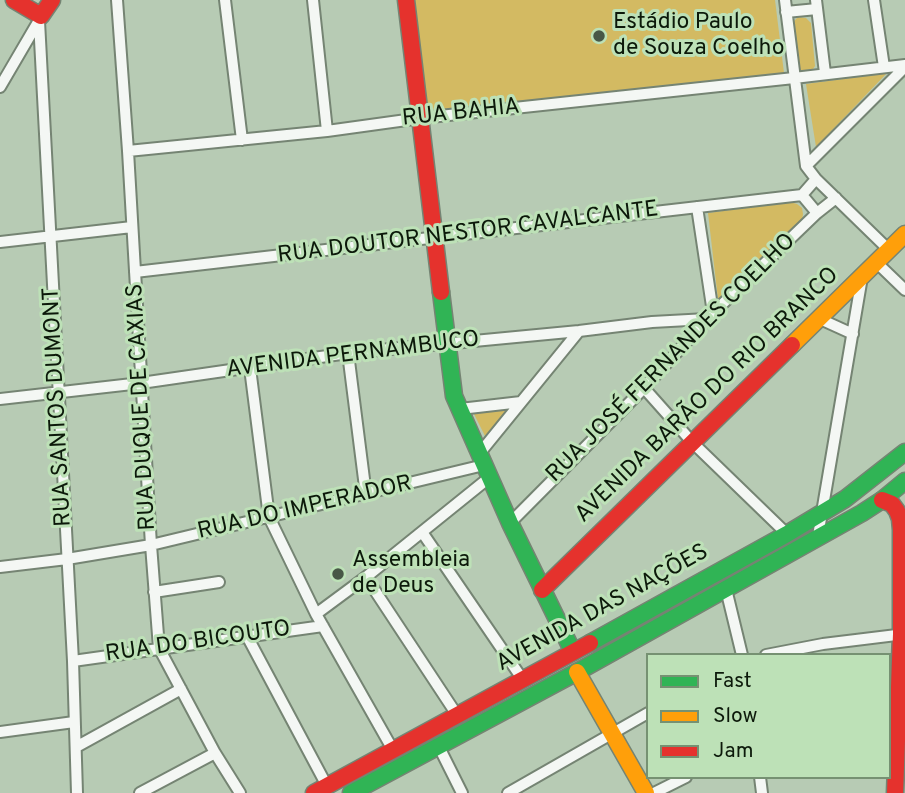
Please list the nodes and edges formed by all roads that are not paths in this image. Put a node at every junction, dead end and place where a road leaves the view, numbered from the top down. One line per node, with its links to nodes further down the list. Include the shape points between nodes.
1 (14, 0): 11 (main road)
2 (52, 0): 11 (main road)
3 (117, 0): 20 (street, RUA DUQUE DE CAXIAS)
4 (225, 0): 19 (street)
5 (313, 0): 18 (street)
6 (406, 0): 17 (main road)
7 (785, 0): 10 (street)
8 (874, 0): 13 (street)
9 (817, 5): 10 (street); 14 (street)
10 (786, 12): 15 (street)
11 (40, 18): 16 (street); 29 (street, RUA SANTOS DUMONT)
12 (905, 66): 13 (street, RUA BAHIA); 21 (street)
13 (884, 67): 14 (street, RUA BAHIA)
14 (825, 74): 15 (street, RUA BAHIA)
15 (794, 78): 17 (street, RUA BAHIA); 21 (street)
16 (0, 87)
17 (421, 118): 18 (street, RUA BAHIA); 30 (main road)
18 (327, 131): 19 (street, RUA BAHIA)
19 (242, 140): 20 (street, RUA BAHIA)
20 (128, 151): 27 (street, RUA DUQUE DE CAXIAS)
21 (806, 166): 22 (street)
22 (816, 179): 23 (street); 24 (street)
23 (802, 195): 25 (street, RUA DOUTOR NESTOR CAVALCANTE); 26 (street)
24 (836, 198): 26 (street, RUA JOSÉ FERNANDES COELHO); 32 (street)
25 (697, 207): 30 (street, RUA DOUTOR NESTOR CAVALCANTE); 37 (street)
26 (817, 213): 37 (street, RUA JOSÉ FERNANDES COELHO)
27 (132, 227): 29 (street); 34 (street, RUA DUQUE DE CAXIAS)
28 (905, 234): 32 (main road, AVENIDA BARÃO DO RIO BRANCO)
29 (50, 235): 31 (street); 46 (street, RUA SANTOS DUMONT)
30 (435, 237): 34 (street, RUA DOUTOR NESTOR CAVALCANTE); 41 (main road)
31 (0, 242)
32 (889, 250): 33 (main road, AVENIDA BARÃO DO RIO BRANCO)
33 (876, 262): 35 (main road, AVENIDA BARÃO DO RIO BRANCO); 36 (street)
34 (135, 272): 44 (street, RUA DUQUE DE CAXIAS)
35 (862, 277): 38 (main road, AVENIDA BARÃO DO RIO BRANCO); 40 (street)
36 (905, 290)
37 (710, 316): 39 (street, AVENIDA PERNAMBUCO); 45 (street, RUA JOSÉ FERNANDES COELHO)
38 (820, 318): 40 (street); 50 (main road, AVENIDA BARÃO DO RIO BRANCO)
39 (579, 331): 41 (street, AVENIDA PERNAMBUCO); 48 (street, RUA DO BICOUTO)
40 (853, 334): 56 (street)
41 (446, 344): 42 (street, AVENIDA PERNAMBUCO); 49 (main road, via 450,380)
42 (348, 353): 43 (street, AVENIDA PERNAMBUCO); 54 (street)
43 (250, 368): 44 (street, AVENIDA PERNAMBUCO); 57 (street)
44 (141, 383): 46 (street, AVENIDA PERNAMBUCO); 62 (street, RUA DUQUE DE CAXIAS)
45 (644, 388): 50 (street); 58 (street, RUA JOSÉ FERNANDES COELHO)
46 (57, 392): 47 (street, AVENIDA PERNAMBUCO); 63 (street, RUA SANTOS DUMONT)
47 (0, 399)
48 (522, 402): 49 (street); 52 (street, RUA DO BICOUTO)
49 (460, 409): 52 (main road)
50 (693, 443): 60 (street); 68 (main road, AVENIDA BARÃO DO RIO BRANCO)
51 (905, 452): 56 (main road, AVENIDA DAS NAÇÕES)
52 (485, 465): 54 (street, RUA DO IMPERADOR); 58 (main road); 59 (street, RUA DO BICOUTO)
53 (905, 481): 55 (main road, AVENIDA DAS NAÇÕES)
54 (366, 495): 57 (street, RUA DO IMPERADOR)
55 (882, 500): 61 (main road, AVENIDA DAS NAÇÕES); 74 (main road, via 892,504 900,519)
56 (822, 513): 60 (main road, AVENIDA DAS NAÇÕES); 61 (street)
57 (269, 517): 62 (street, RUA DO IMPERADOR); 71 (street)
58 (510, 523): 68 (main road)
59 (422, 532): 65 (street, RUA DO BICOUTO); 82 (street)
60 (787, 534): 70 (main road, AVENIDA DAS NAÇÕES)
61 (818, 536): 67 (main road, AVENIDA DAS NAÇÕES)
62 (151, 545): 63 (street, RUA DO IMPERADOR); 69 (street, RUA DUQUE DE CAXIAS)
63 (67, 559): 64 (street, RUA DO IMPERADOR); 80 (street, RUA SANTOS DUMONT)
64 (0, 567)
65 (366, 577): 71 (street, RUA DO BICOUTO); 87 (street)
66 (219, 582): 69 (street)
67 (726, 589): 73 (main road, AVENIDA DAS NAÇÕES); 78 (street)
68 (542, 590): 77 (main road)
69 (154, 592): 76 (street, RUA DUQUE DE CAXIAS)
70 (645, 612): 73 (main road, via 654,614); 77 (main road, AVENIDA DAS NAÇÕES)
71 (316, 614): 72 (street)
72 (323, 626): 75 (street, RUA DO BICOUTO); 94 (street)
73 (655, 626): 81 (main road, AVENIDA DAS NAÇÕES)
74 (903, 634): 79 (street); 89 (main road)
75 (247, 636): 76 (street, RUA DO BICOUTO); 97 (street)
76 (159, 648): 80 (street, RUA DO BICOUTO); 83 (street, RUA DUQUE DE CAXIAS)
77 (573, 652): 82 (main road, AVENIDA DAS NAÇÕES)
78 (742, 653)
79 (776, 653)
80 (73, 661): 88 (street, RUA SANTOS DUMONT)
81 (577, 671): 85 (main road, AVENIDA DAS NAÇÕES); 91 (main road)
82 (523, 680): 84 (main road, AVENIDA DAS NAÇÕES)
83 (181, 689): 93 (street); 95 (street, RUA DUQUE DE CAXIAS)
84 (487, 699): 85 (main road); 87 (main road, AVENIDA DAS NAÇÕES)
85 (496, 714): 92 (main road, AVENIDA DAS NAÇÕES)
86 (646, 714): 91 (street)
87 (457, 715): 94 (main road, AVENIDA DAS NAÇÕES)
88 (74, 722): 90 (street); 93 (street, RUA SANTOS DUMONT)
89 (893, 724): 106 (main road)
90 (0, 732)
91 (612, 733): 103 (street); 104 (main road)
92 (438, 745): 101 (main road, AVENIDA DAS NAÇÕES); 102 (street)
93 (76, 747): 98 (street, RUA SANTOS DUMONT)
94 (393, 750): 97 (main road, AVENIDA DAS NAÇÕES)
95 (215, 753): 99 (street); 100 (street, RUA DUQUE DE CAXIAS)
96 (682, 779): 105 (street)
97 (321, 790)
98 (77, 793)
99 (141, 793)
100 (240, 793)
101 (351, 793)
102 (462, 793)
103 (508, 793)
104 (646, 793)
105 (654, 793)
106 (895, 793)

